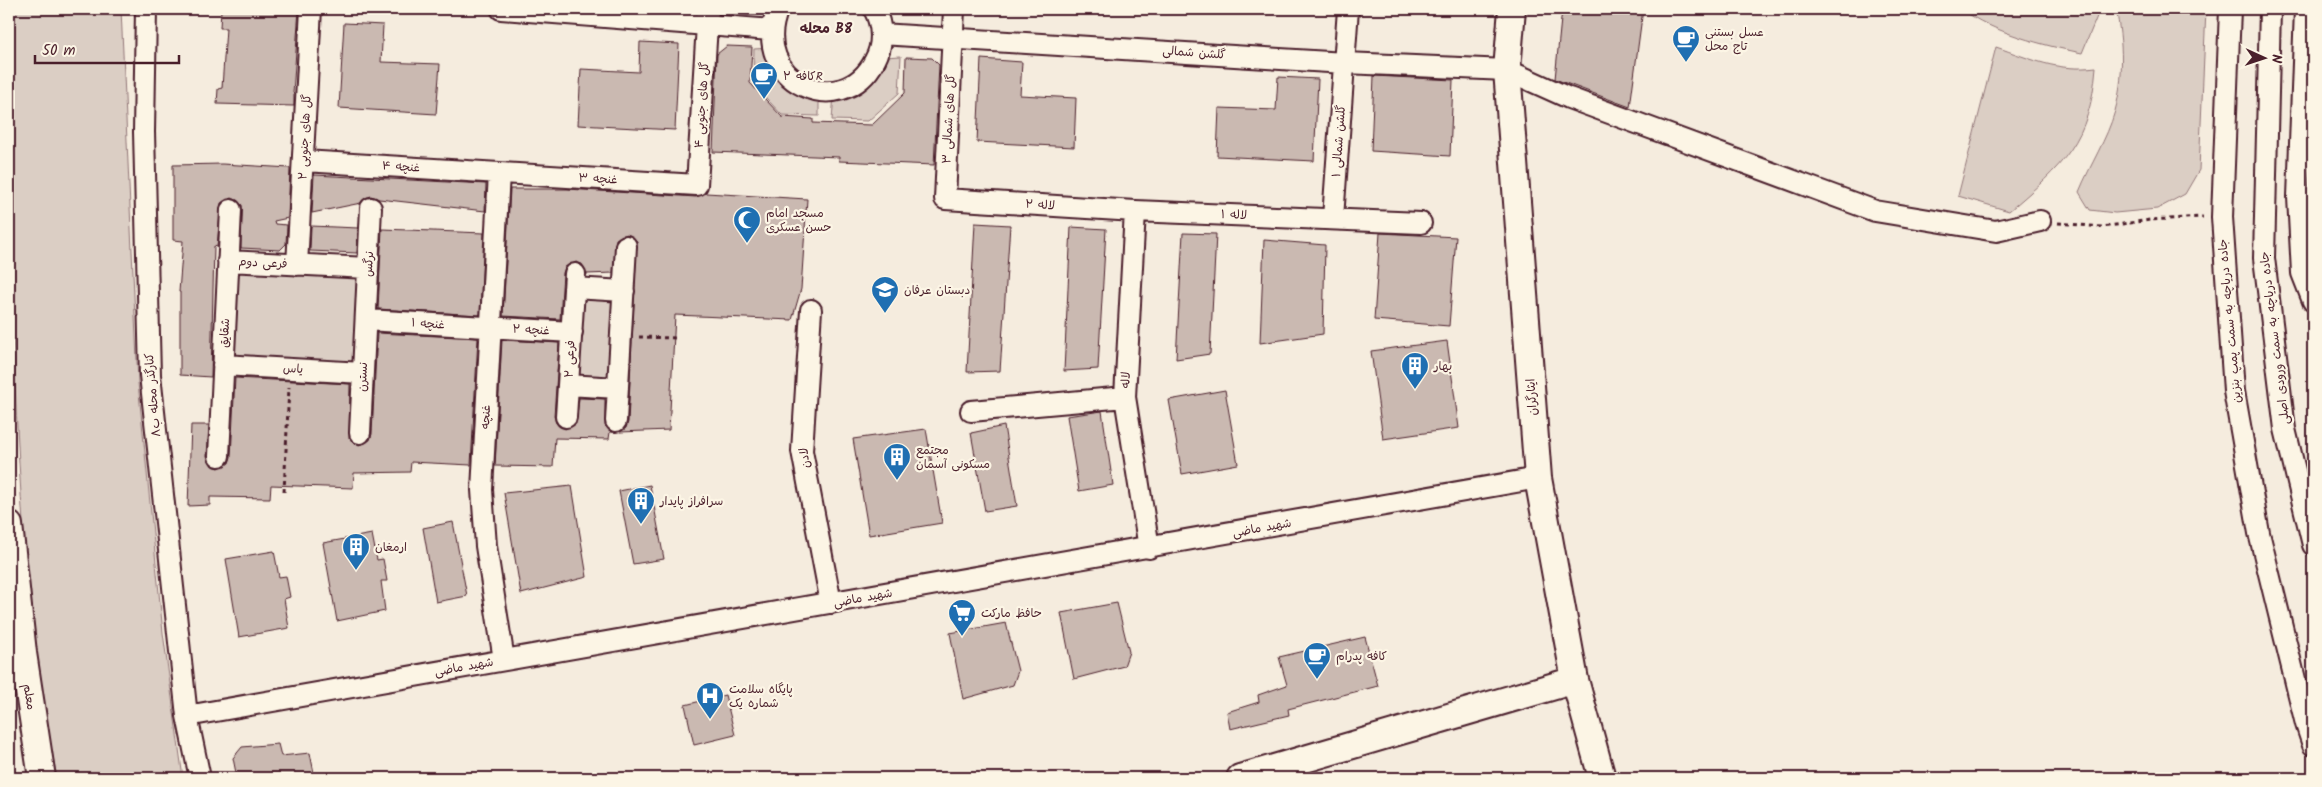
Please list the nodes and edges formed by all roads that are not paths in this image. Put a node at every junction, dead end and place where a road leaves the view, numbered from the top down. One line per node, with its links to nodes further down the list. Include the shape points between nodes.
1 (146, 9): 55 (street, کنارگذر محله ب۸, via 144,132 150,375)
2 (311, 9): 18 (street, گل های جنوبی ۲)
3 (501, 9): 12 (street)
4 (778, 9): 13 (street)
5 (874, 9): 14 (street)
6 (954, 9): 15 (street, گل های شمالی ۳)
7 (1348, 9): 16 (street, گلشن شمالی ۱)
8 (1512, 9): 17 (main road, ایثارگران)
9 (2230, 9): 56 (street, جاده دریاچه به سمت پمپ بنزین, via 2222,216 2234,391 2259,533)
10 (2270, 9): 50 (street, جاده دریاچه به سمت ورودی اصلی, via 2264,258 2286,428)
11 (2305, 9): 33 (street, via 2298,197 2302,273)
12 (708, 16): 13 (street); 20 (street, گل های جنوبی ۴)
13 (772, 30): 14 (street, via 772,45 778,62 789,77 805,87 822,91 841,89 858,82 871,69 879,53)
14 (882, 34): 15 (street, گلشن شمالی)
15 (952, 38): 16 (street, گلشن شمالی); 21 (street, گل های شمالی ۳)
16 (1345, 63): 17 (street, گلشن شمالی); 25 (street, گلشن شمالی ۱)
17 (1506, 70): 26 (street, via 1569,98 1875,211 1996,231); 48 (main road, ایثارگران)
18 (304, 161): 19 (street, غنچه ۴); 30 (street, گل های جنوبی ۲)
19 (499, 173): 20 (street, غنچه ۳); 36 (street, غنچه)
20 (697, 185)
21 (945, 199): 24 (street, لاله ۲)
22 (372, 208): 31 (street, نرگس)
23 (231, 210): 29 (street, شقایق)
24 (1135, 211): 25 (street, لاله ۱); 42 (street, لاله)
25 (1333, 218): 27 (street, لاله ۱)
26 (2040, 221)
27 (1421, 223)
28 (626, 246): 32 (street)
29 (228, 261): 30 (street, فرعی دوم); 38 (street, شقایق)
30 (297, 265): 31 (street, فرعی دوم)
31 (368, 268): 35 (street, نرگس)
32 (624, 291): 37 (street, فرعی ۲, via 575,281); 41 (street)
33 (2313, 301)
34 (811, 310): 52 (street, لادن, via 802,451)
35 (366, 320): 36 (street, غنچه ۱); 39 (street, نسترن)
36 (491, 328): 37 (street, غنچه ۲); 53 (street, غنچه, via 482,490 486,546)
37 (572, 332): 40 (street, فرعی ۲)
38 (223, 365): 39 (street, یاس); 47 (street, شقایق)
39 (363, 373): 46 (street, نسترن)
40 (568, 385): 41 (street); 44 (street)
41 (618, 388): 45 (street)
42 (1125, 397): 43 (street); 51 (street, لاله)
43 (971, 412)
44 (566, 417)
45 (616, 421)
46 (360, 434)
47 (218, 456)
48 (1538, 478): 51 (street, شهید ماضی); 54 (main road, ایثارگران)
49 (9, 525): 57 (main road, معلم, via 23,653)
50 (2313, 544)
51 (1150, 548): 52 (street, شهید ماضی)
52 (831, 603): 53 (street, شهید ماضی)
53 (504, 660): 55 (street, شهید ماضی)
54 (1575, 680): 59 (main road); 60 (main road, ایثارگران)
55 (187, 716): 58 (street, کنارگذر محله ب۸)
56 (2313, 745)
57 (42, 778)
58 (200, 778)
59 (1240, 778)
60 (1602, 778)

